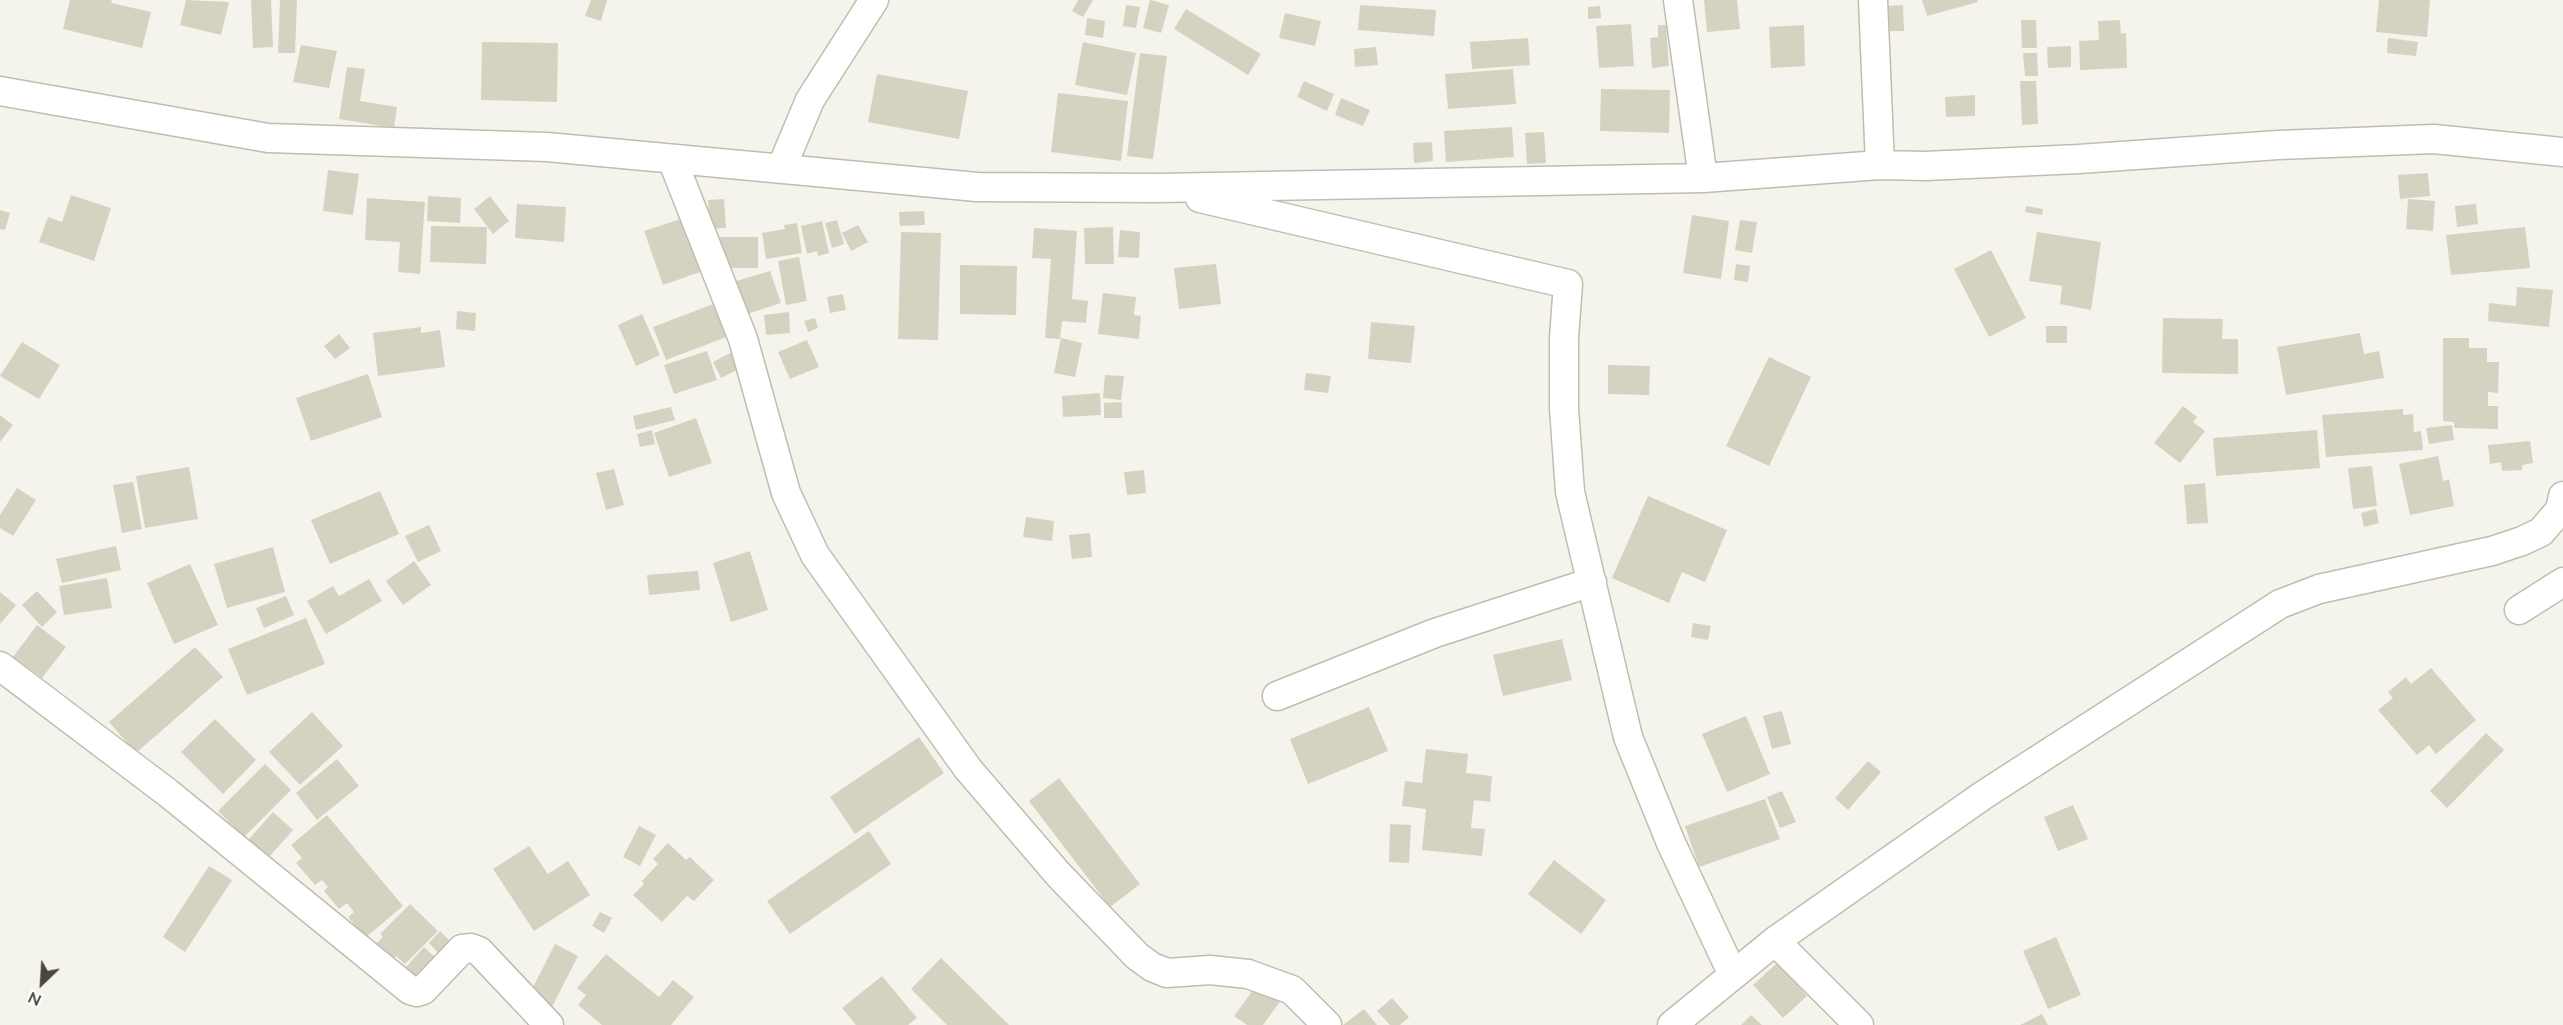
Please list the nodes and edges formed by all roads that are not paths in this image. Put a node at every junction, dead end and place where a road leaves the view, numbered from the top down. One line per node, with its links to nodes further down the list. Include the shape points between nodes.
1 (874, 0): 8 (street, via 810,99)
2 (1678, 0): 9 (street)
3 (1873, 0): 7 (street)
4 (0, 91): 6 (street, via 268,138 547,147)
5 (2563, 152): 7 (street, via 2434,139 2067,160)
6 (672, 159): 8 (street); 20 (street, via 744,339 786,493 814,555 968,770 1058,874 1152,968 1167,973 1210,970 1248,974 1292,990)
7 (1880, 165): 9 (street)
8 (781, 169): 10 (street, via 976,187)
9 (1703, 178): 10 (street)
10 (1157, 188): 12 (street, via 1568,284 1564,408 1570,492)
11 (2563, 496): 17 (street, via 2560,510 2541,532 2522,542 2319,589 2280,604 1985,794)
12 (1592, 582): 16 (street, via 1435,633); 18 (street, via 1628,737 1671,843)
13 (2563, 582): 14 (street)
14 (2519, 610)
15 (0, 666): 19 (street, via 168,793 410,990 423,990 462,949 471,948 479,951)
16 (1277, 696)
17 (1775, 941): 18 (street); 22 (street)
18 (1733, 975): 21 (street)
19 (549, 1025)
20 (1327, 1025)
21 (1672, 1025)
22 (1859, 1025)

